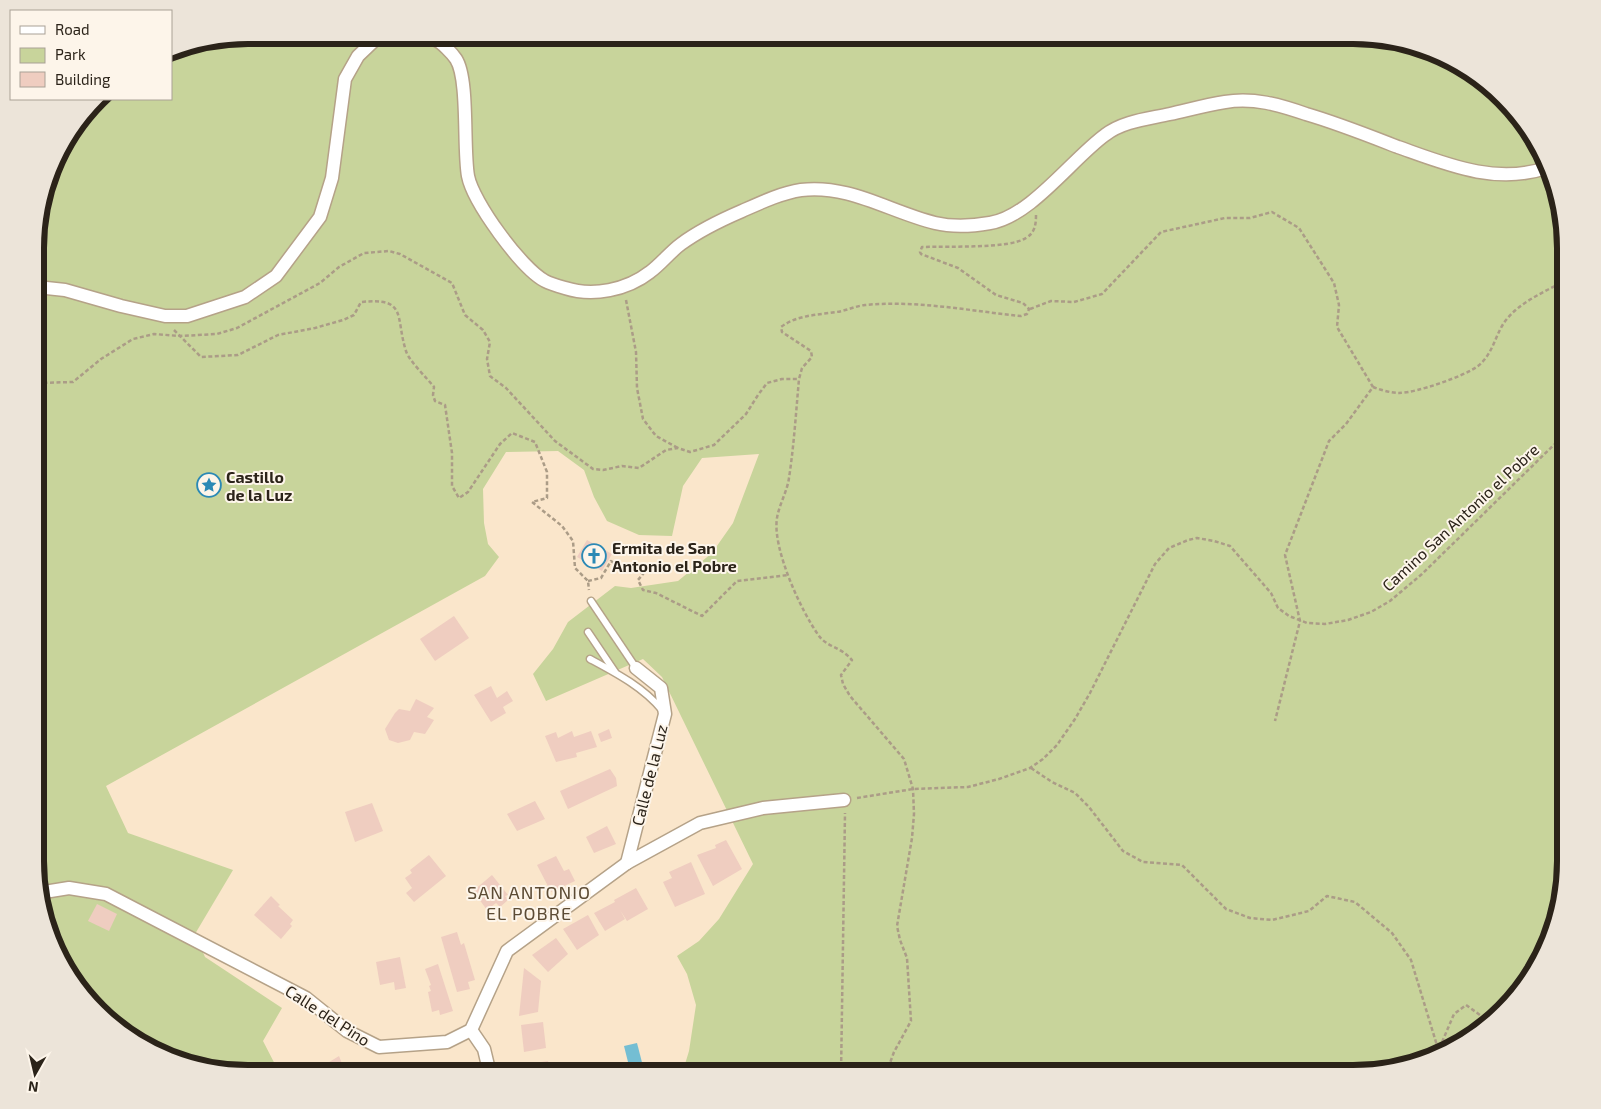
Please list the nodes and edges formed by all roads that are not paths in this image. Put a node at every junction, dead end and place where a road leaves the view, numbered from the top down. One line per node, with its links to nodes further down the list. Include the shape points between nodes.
1 (371, 44): 4 (street, via 358,56 345,79 332,178 320,217 276,276 245,298 186,316 165,316)
2 (441, 44): 3 (street, via 457,61 463,84 465,154 469,181 480,204 527,267 544,281 587,293 622,286 649,273 678,245 701,231 758,204 799,190 838,190 938,224 992,223 1017,213 1106,134 1124,125 1229,101 1254,100 1288,108 1468,171 1500,175 1529,174)
3 (1542, 170)
4 (44, 287)
5 (591, 601): 8 (lane)
6 (588, 632): 9 (lane)
7 (590, 659): 9 (lane)
8 (636, 668): 10 (street, Calle de la Luz, via 661,688)
9 (616, 674): 10 (lane, via 650,696)
10 (665, 714): 12 (street, Calle de la Luz)
11 (844, 800): 12 (street, via 763,808 700,823)
12 (627, 863): 14 (street, via 507,951)
13 (46, 892): 14 (street, Calle del Pino, via 69,888 106,894 306,998 347,1031 379,1047 447,1042)
14 (472, 1030): 15 (street, via 484,1049)
15 (488, 1065)

